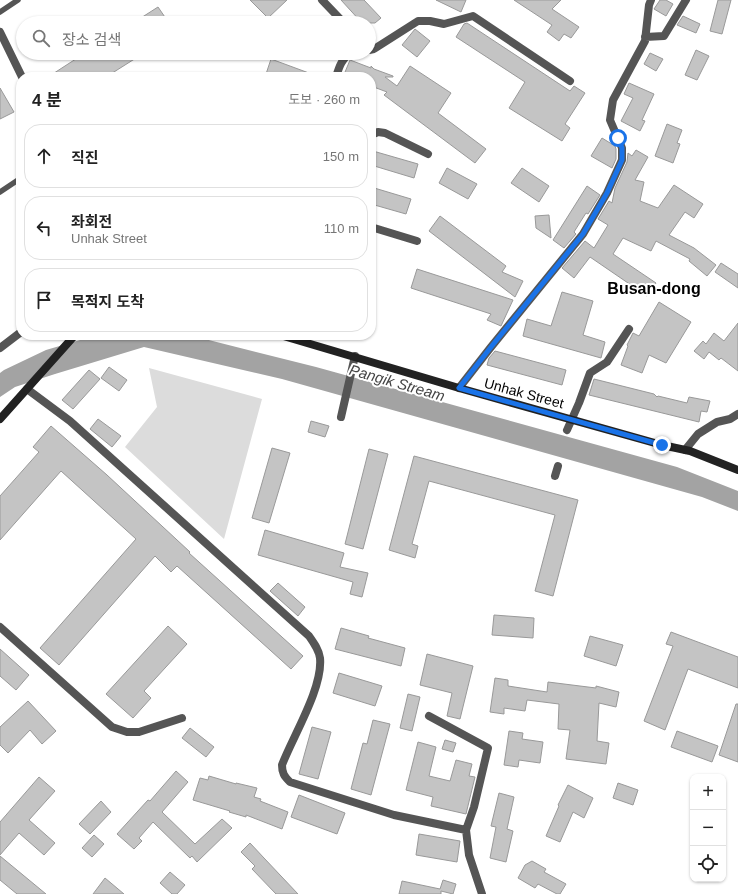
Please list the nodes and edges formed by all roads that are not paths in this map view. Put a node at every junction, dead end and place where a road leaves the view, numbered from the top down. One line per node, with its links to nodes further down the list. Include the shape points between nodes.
1 (18, 0): 5 (lane)
2 (322, 0): 6 (street)
3 (651, 0): 8 (street)
4 (686, 0): 8 (street, via 664,36)
5 (0, 12)
6 (337, 16)
7 (0, 32): 11 (street)
8 (645, 37): 27 (street, via 613,100 610,120 622,148 622,160 607,193 583,234)
9 (376, 48): 13 (street, via 418,21 430,20 444,24 473,16)
10 (343, 60): 12 (street)
11 (20, 72)
12 (338, 72)
13 (570, 81)
14 (376, 133): 15 (street, via 385,133)
15 (428, 154)
16 (16, 181): 17 (lane)
17 (0, 192)
18 (376, 229): 19 (street)
19 (417, 241)
20 (629, 329): 31 (street, via 607,362 590,373)
21 (16, 336): 24 (street)
22 (70, 340): 26 (main road)
23 (298, 340): 25 (main road, Unhak Street)
24 (0, 348)
25 (355, 356): 27 (main road, Unhak Street); 29 (street)
26 (30, 385): 30 (main road); 40 (street, via 309,636 320,657 319,676 282,765 285,777 290,782 394,815)
27 (459, 388): 31 (main road, Unhak Street)
28 (738, 414): 33 (street, via 717,422 698,434)
29 (341, 416)
30 (0, 419)
31 (571, 419): 32 (street); 33 (main road, Unhak Street)
32 (567, 430)
33 (685, 450): 35 (main road, Unhak Street)
34 (558, 466): 36 (street)
35 (738, 470)
36 (555, 476)
37 (0, 627): 39 (street, via 112,727 127,732 139,732)
38 (429, 716): 40 (street, via 488,748)
39 (182, 718)
40 (466, 830): 41 (street, via 469,855)
41 (482, 894)

